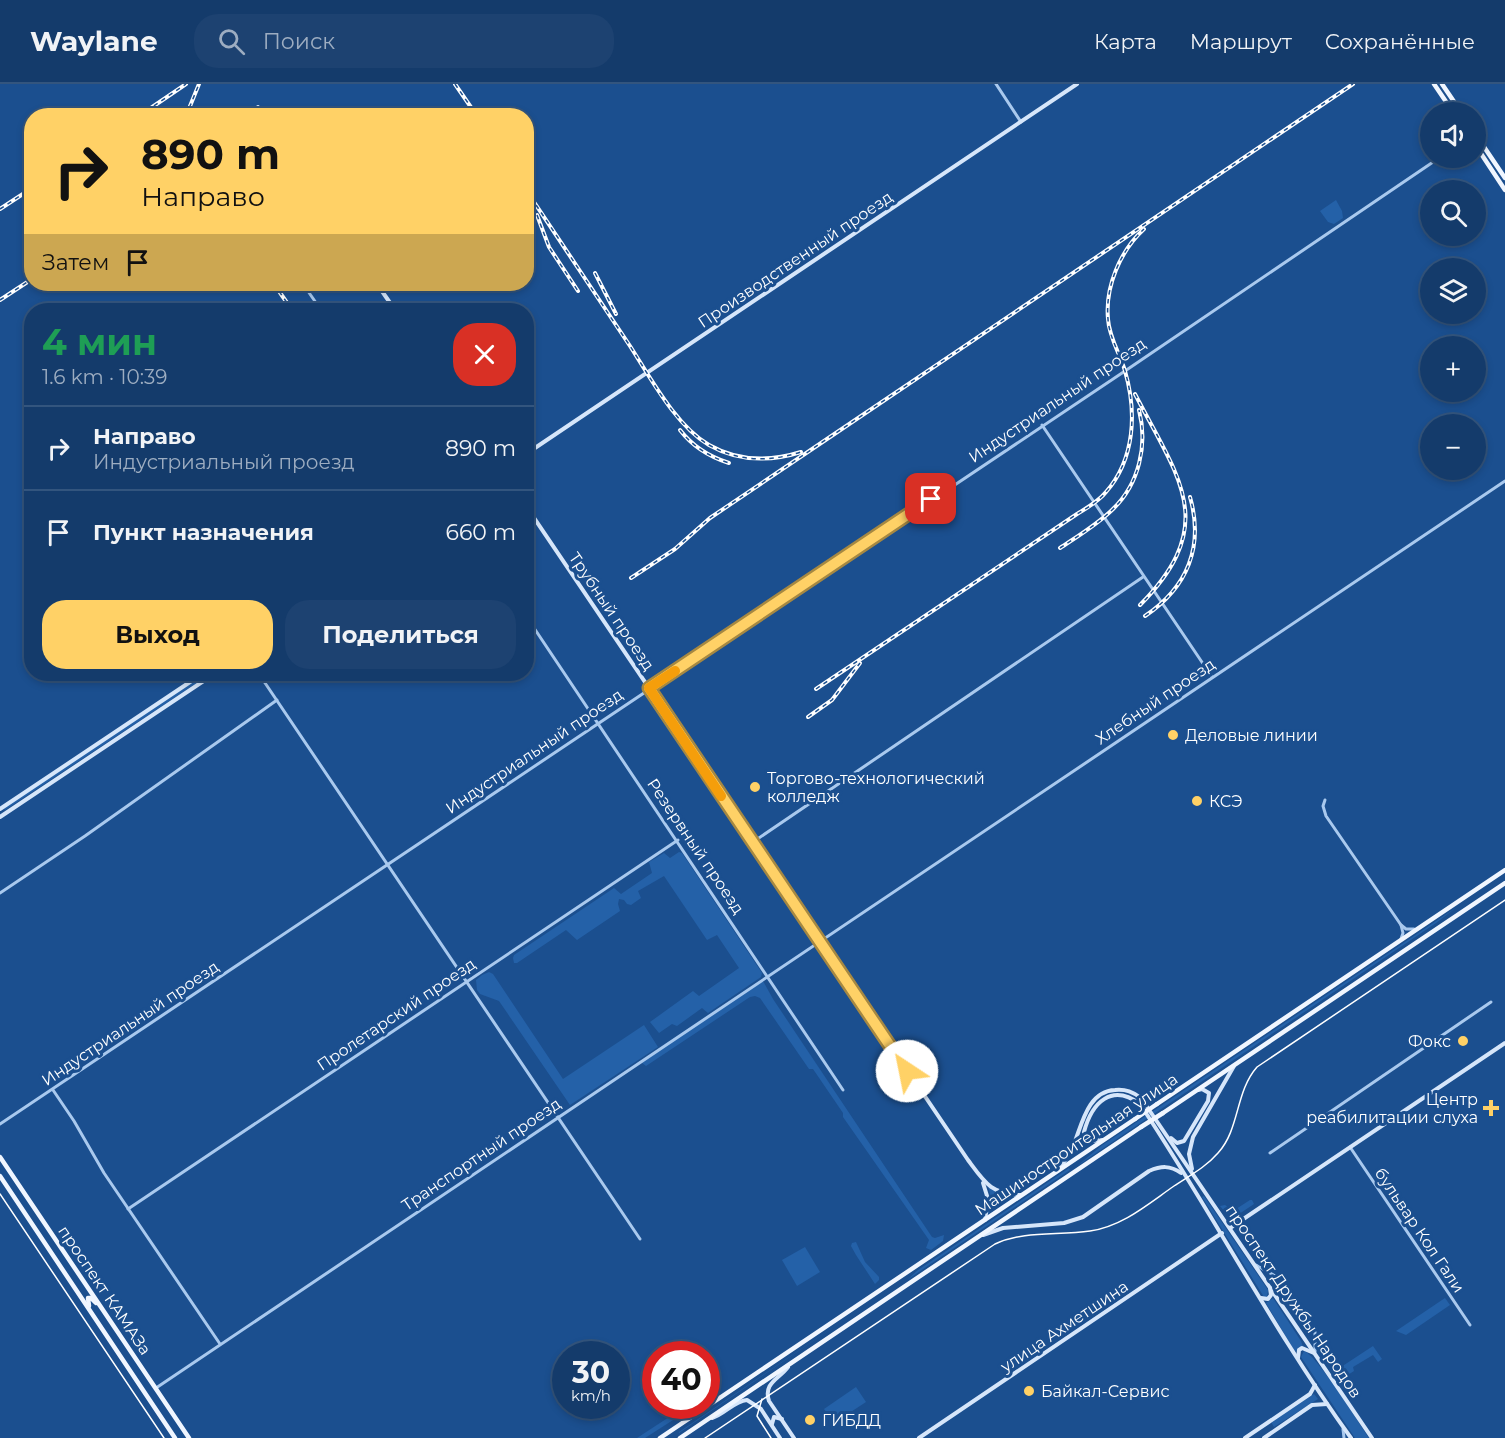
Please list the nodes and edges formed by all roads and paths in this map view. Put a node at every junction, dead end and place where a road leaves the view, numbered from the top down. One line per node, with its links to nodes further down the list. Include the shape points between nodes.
1 (996, 84): 7 (street)
2 (1077, 84): 7 (street, Производственный проезд)
3 (1434, 84): 5 (main road)
4 (1442, 84): 6 (main road)
5 (1446, 102)
6 (1454, 102)
7 (1021, 122): 14 (street, Производственный проезд)
8 (1486, 150): 11 (main road)
9 (1486, 161): 12 (main road)
10 (1424, 168): 13 (street, Индустриальный проезд)
11 (1505, 178)
12 (1505, 190)
13 (1042, 425): 17 (street); 23 (street, Индустриальный проезд)
14 (534, 449)
15 (1505, 481): 19 (street, Хлебный проезд)
16 (534, 518): 23 (street, Трубный проезд)
17 (1143, 577): 19 (street); 30 (street)
18 (534, 628): 25 (street, Резервный проезд)
19 (1212, 677): 41 (street, Хлебный проезд)
20 (192, 681): 27 (street)
21 (204, 681): 28 (street)
22 (265, 681): 24 (street)
23 (649, 688): 25 (street, Индустриальный проезд); 30 (street, Трубный проезд)
24 (277, 700): 31 (street); 35 (street)
25 (598, 722): 29 (street, Резервный проезд); 31 (street, Индустриальный проезд)
26 (1325, 801): 39 (street, via 1326,816)
27 (0, 809)
28 (0, 817)
29 (678, 840): 43 (street, Резервный проезд); 44 (street, Пролетарский проезд)
30 (753, 843): 41 (street, Трубный проезд)
31 (387, 864): 44 (street); 48 (street, Индустриальный проезд)
32 (1505, 870): 34 (main road, Машиностроительная улица)
33 (1505, 883): 36 (main road, Машиностроительная улица)
34 (1480, 888): 36 (main road, via 1479,897); 37 (main road, Машиностроительная улица)
35 (0, 893)
36 (1488, 895): 38 (main road, Машиностроительная улица)
37 (1448, 908): 38 (main road, via 1460,905); 40 (main road, Машиностроительная улица)
38 (1455, 916): 47 (main road, Машиностроительная улица)
39 (1401, 925): 40 (street, via 1409,930); 42 (street)
40 (1419, 928): 42 (main road, Машиностроительная улица)
41 (819, 941): 43 (street, Транспортный проезд); 63 (street, Трубный проезд)
42 (1399, 941): 54 (main road, Машиностроительная улица, bridge)
43 (767, 976): 49 (street, Резервный проезд); 51 (street, Транспортный проезд)
44 (466, 982): 51 (street); 68 (street, Пролетарский проезд)
45 (1491, 1002): 56 (street)
46 (1505, 1043): 55 (street)
47 (1236, 1064): 50 (main road, Машиностроительная улица); 64 (street, via 1193,1137 1190,1161)
48 (52, 1090): 52 (street, Индустриальный проезд); 68 (street)
49 (843, 1090)
50 (1197, 1090): 53 (street, via 1206,1090 1209,1096 1189,1135 1181,1143); 59 (main road, Машиностроительная улица, bridge)
51 (558, 1116): 73 (street); 84 (street, Транспортный проезд)
52 (0, 1124)
53 (1168, 1136): 60 (street, проспект Дружбы Народов, via 1141,1098 1128,1091 1110,1090 1091,1103 1074,1146); 64 (street, проспект Дружбы Народов)
54 (1104, 1140): 58 (main road, Машиностроительная улица); 62 (street, проспект Дружбы Народов, via 1091,1141 1084,1132 1095,1107 1107,1097 1124,1095 1140,1104)
55 (1350, 1147): 70 (street); 83 (street, бульвар Кол Гали)
56 (1270, 1153)
57 (0, 1156): 80 (main road, проспект КАМАЗа)
58 (1072, 1161): 59 (main road, via 1070,1168); 60 (main road, Машиностроительная улица)
59 (1078, 1170): 72 (main road, Машиностроительная улица)
60 (1056, 1172): 65 (main road, Машиностроительная улица)
61 (0, 1176): 82 (main road, проспект КАМАЗа)
62 (1185, 1176): 67 (street, проспект Дружбы Народов); 72 (street, via 1169,1167 1159,1167 1083,1217 1065,1223 1003,1228)
63 (980, 1177): 65 (street, via 1000,1193); 69 (street, via 988,1199)
64 (1196, 1178): 66 (street, проспект Дружбы Народов)
65 (1022, 1195): 69 (main road, Машиностроительная улица)
66 (1208, 1195): 67 (street, via 1201,1194); 70 (street, проспект Дружбы Народов)
67 (1200, 1199): 71 (street, проспект Дружбы Народов)
68 (128, 1209): 84 (street)
69 (985, 1220): 75 (main road, Машиностроительная улица)
70 (1230, 1228): 74 (street, проспект Дружбы Народов)
71 (1222, 1233): 78 (street, проспект Дружбы Народов); 107 (street, улица Ахметшина)
72 (979, 1236): 77 (main road, Машиностроительная улица)
73 (640, 1239)
74 (1255, 1264): 76 (street, проспект Дружбы Народов); 85 (street, via 1277,1277 1315,1332)
75 (890, 1284): 77 (main road, via 885,1293); 79 (main road, Машиностроительная улица)
76 (1270, 1288): 78 (street, via 1268,1299); 85 (street, проспект Дружбы Народов)
77 (896, 1293): 81 (main road, Машиностроительная улица)
78 (1258, 1295): 86 (street, проспект Дружбы Народов)
79 (862, 1302): 81 (main road, via 872,1302); 95 (main road, Машиностроительная улица)
80 (100, 1306): 82 (main road, via 88,1298); 89 (main road, проспект КАМАЗа)
81 (869, 1311): 87 (main road, Машиностроительная улица)
82 (90, 1312): 101 (main road, проспект КАМАЗа)
83 (1470, 1325)
84 (220, 1344): 89 (street, Транспортный проезд)
85 (1315, 1354): 86 (street, via 1302,1348 1297,1355); 112 (street, проспект Дружбы Народов)
86 (1299, 1361): 88 (street, проспект Дружбы Народов)
87 (790, 1364): 91 (main road, Машиностроительная улица); 94 (street, via 770,1383 767,1394)
88 (1315, 1384): 90 (street, проспект Дружбы Народов); 96 (street, via 1310,1394)
89 (156, 1388): 102 (main road, проспект КАМАЗа)
90 (1328, 1404): 98 (street, проспект Дружбы Народов); 100 (street, via 1314,1404)
91 (720, 1411)
92 (720, 1415): 97 (street, via 743,1400 749,1401 759,1407)
93 (708, 1419): 99 (main road, Машиностроительная улица)
94 (782, 1419): 97 (street, via 774,1417); 106 (street)
95 (680, 1425): 99 (main road, via 674,1434); 103 (main road, Машиностроительная улица)
96 (1263, 1425): 100 (street, via 1272,1425); 108 (street)
97 (772, 1426): 105 (street)
98 (1343, 1427): 110 (street); 111 (street, проспект Дружбы Народов)
99 (688, 1433): 104 (main road, Машиностроительная улица)
100 (1269, 1435): 109 (street)
101 (175, 1438)
102 (189, 1438)
103 (660, 1438)
104 (680, 1438)
105 (780, 1438)
106 (794, 1438)
107 (919, 1438)
108 (1245, 1438)
109 (1264, 1438)
110 (1344, 1438)
111 (1351, 1438)
112 (1372, 1438)

